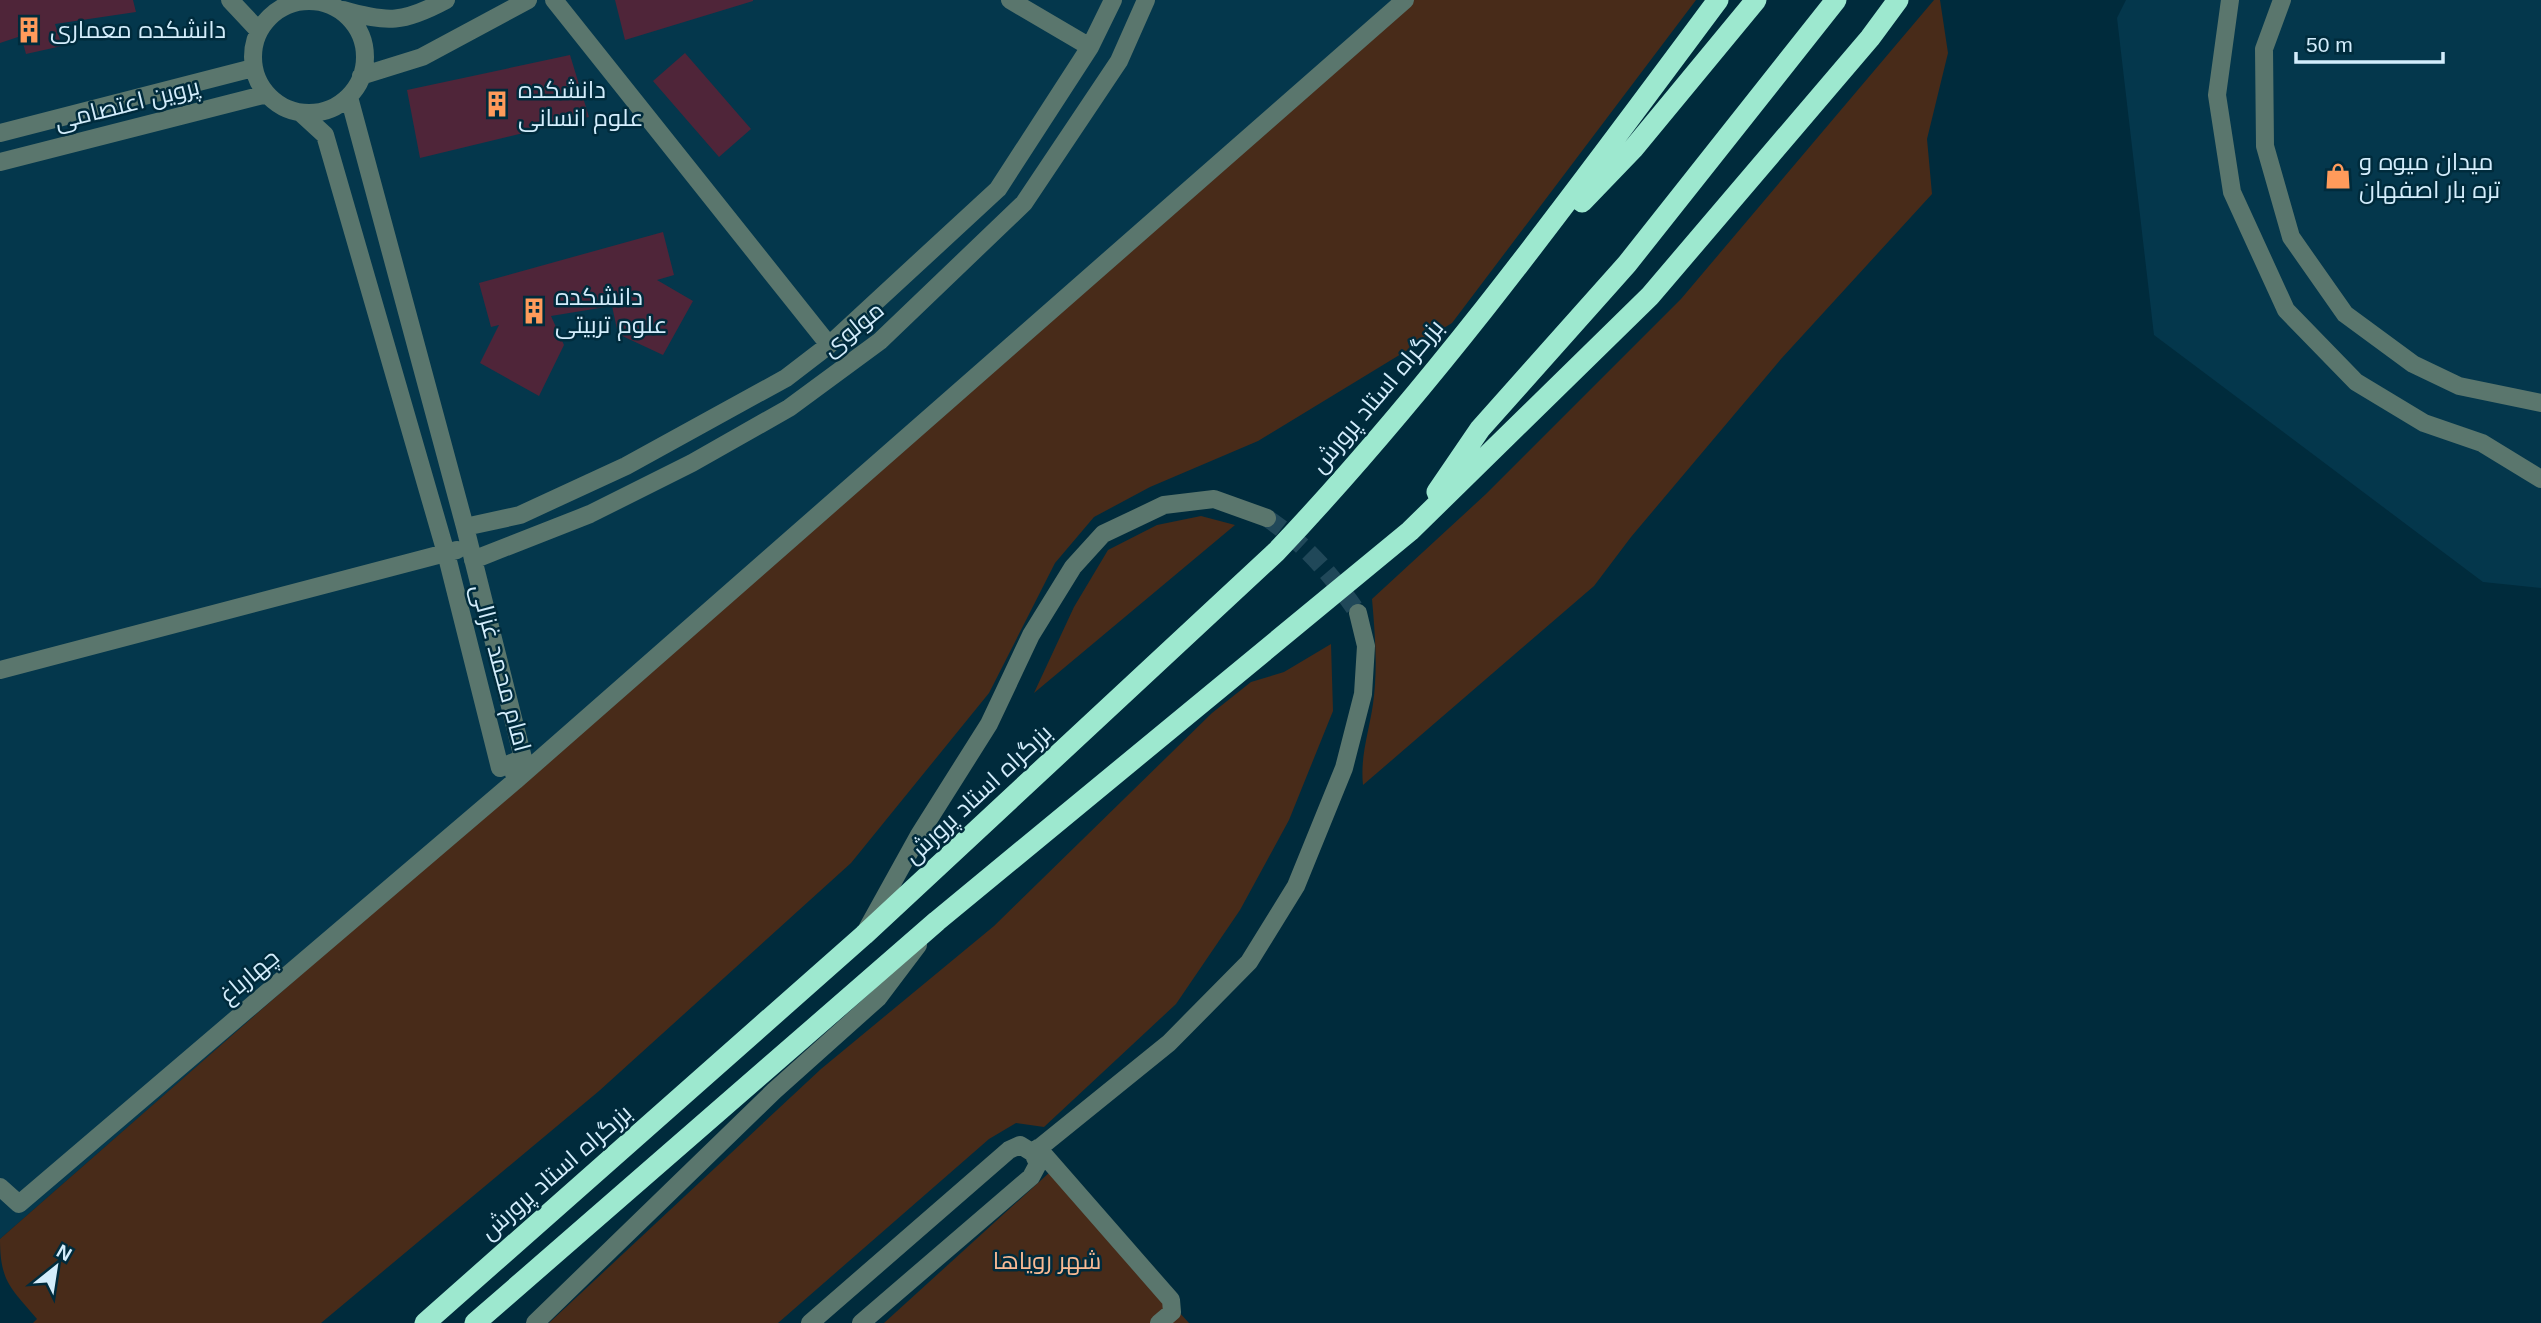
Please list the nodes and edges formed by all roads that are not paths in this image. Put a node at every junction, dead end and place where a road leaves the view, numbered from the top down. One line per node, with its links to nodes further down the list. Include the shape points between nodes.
1 (230, 0): 17 (lane)
2 (446, 0): 16 (lane, via 421,14 381,21)
3 (528, 0): 21 (lane, via 422,57)
4 (554, 0): 31 (lane)
5 (1010, 0): 18 (lane)
6 (1113, 0): 18 (lane, مولوی)
7 (1146, 0): 22 (lane, مولوی, via 1119,61)
8 (1405, 0): 42 (lane)
9 (1718, 0): 30 (highway, بزرگراه استاد پرورش)
10 (1756, 0): 30 (highway, بزرگراه استاد پرورش, via 1633,149)
11 (1836, 0): 36 (highway, via 1627,264 1480,429)
12 (1898, 0): 36 (highway, via 1650,296)
13 (2231, 0): 33 (lane, via 2217,95 2232,192 2286,310 2356,382 2424,423 2482,443)
14 (2282, 0): 32 (lane, via 2264,49 2265,146 2291,237 2344,314 2413,364 2459,386)
15 (288, 1): 16 (lane); 17 (lane)
16 (327, 4): 21 (lane, via 352,21 362,36 366,54)
17 (259, 30): 19 (lane)
18 (1090, 47): 20 (lane, مولوی)
19 (253, 68): 23 (lane); 26 (lane, پروین اعتصامی)
20 (1074, 72): 22 (lane); 28 (lane, مولوی, via 998,189)
21 (362, 76): 24 (lane)
22 (1101, 88): 29 (lane, مولوی, via 1024,203)
23 (267, 94): 25 (lane); 27 (lane, پروین اعتصامی)
24 (349, 97): 25 (lane, via 332,108); 35 (lane, امام محمد غزالی)
25 (302, 113): 37 (lane, امام محمد غزالی, via 325,135)
26 (0, 133)
27 (0, 162)
28 (981, 206): 29 (lane); 31 (lane, مولوی)
29 (1002, 226): 38 (lane, مولوی, via 880,341 789,408 590,514)
30 (1524, 261): 44 (highway, بزرگراه استاد پرورش, via 1276,552)
31 (829, 345): 35 (lane, مولوی, via 786,378 626,466 520,515)
32 (2541, 403)
33 (2541, 479)
34 (1267, 518): 44 (lane, via 1214,499 1164,505 1103,534 1073,567 1031,635 989,724 919,835)
35 (465, 527): 38 (lane, امام محمد غزالی)
36 (1410, 531): 43 (highway)
37 (446, 553): 38 (lane, مولوی); 40 (lane, مولوی); 41 (lane, امام محمد غزالی, via 500,768)
38 (471, 553): 41 (lane, امام محمد غزالی, via 523,758)
39 (1358, 613): 45 (lane, via 1366,646 1363,694 1345,768 1289,897 1250,962 1178,1034)
40 (0, 670)
41 (513, 762): 42 (lane)
42 (515, 781): 46 (lane, چهارباغ, via 19,1203)
43 (937, 920): 48 (highway); 49 (lane, via 878,999 755,1109)
44 (864, 935): 47 (highway, بزرگراه استاد پرورش)
45 (1036, 1151): 50 (lane, via 1020,1145 1009,1150); 51 (lane, via 1038,1164 1031,1177); 52 (lane, via 1171,1300 1172,1312)
46 (0, 1187)
47 (425, 1323)
48 (475, 1323)
49 (535, 1323)
50 (810, 1323)
51 (861, 1323)
52 (1160, 1323)

